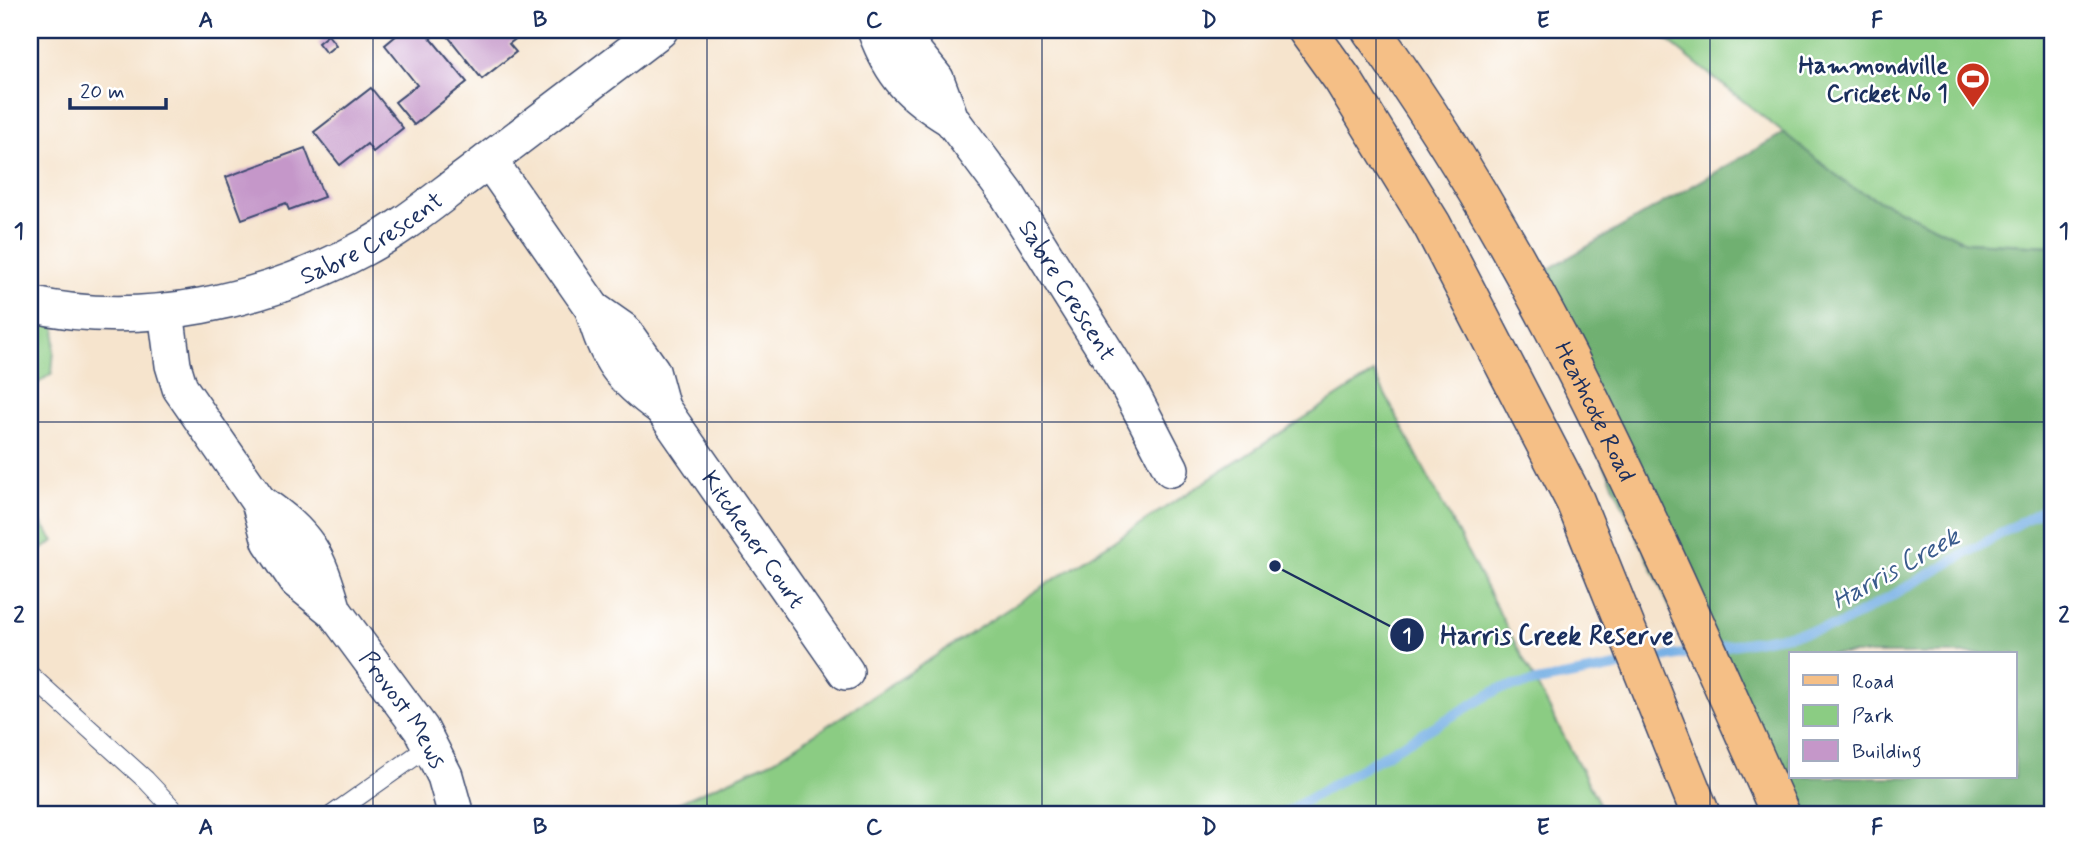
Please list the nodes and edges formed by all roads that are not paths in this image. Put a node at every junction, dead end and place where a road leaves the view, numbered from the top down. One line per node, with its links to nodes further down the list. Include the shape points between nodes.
1 (660, 30): 7 (street, Sabre Crescent)
2 (875, 30): 6 (street, Sabre Crescent, via 885,57 915,97)
3 (885, 30): 6 (street, Sabre Crescent, via 906,42 936,79)
4 (1307, 30): 17 (main road, via 1432,225 1575,501)
5 (1371, 30): 18 (main road, Heathcote Road, via 1506,243 1629,476)
6 (951, 119): 10 (street, Sabre Crescent, via 1007,194 1130,390)
7 (489, 160): 9 (street, Sabre Crescent, via 403,223 327,267 253,294); 11 (street, Kitchener Court, via 593,309 609,355 631,386 662,408)
8 (30, 304): 9 (street, Sabre Crescent, via 110,313)
9 (166, 310): 13 (street, Provost Mews, via 180,388 259,502 270,541 297,581 334,611)
10 (1171, 469)
11 (846, 672)
12 (30, 675): 14 (lane)
13 (431, 745): 15 (lane); 16 (street, Provost Mews)
14 (179, 815)
15 (332, 815)
16 (456, 815)
17 (1701, 815)
18 (1781, 815)

